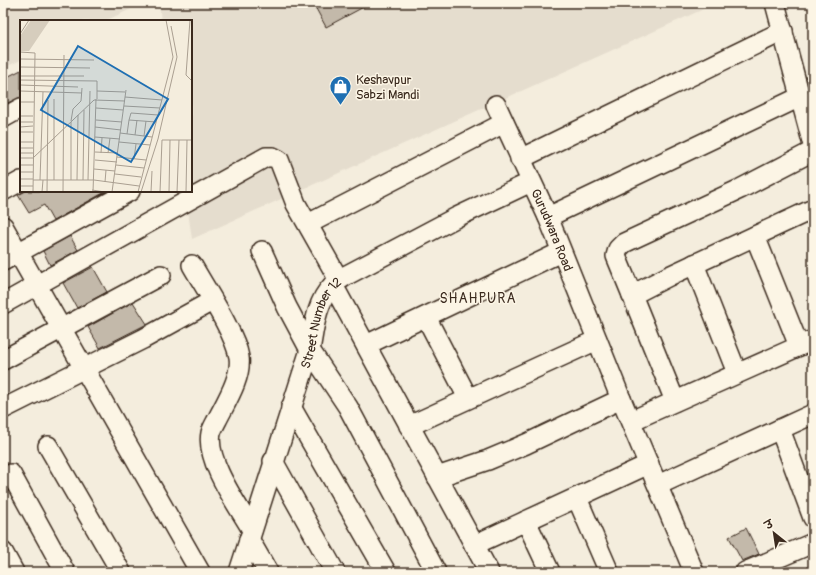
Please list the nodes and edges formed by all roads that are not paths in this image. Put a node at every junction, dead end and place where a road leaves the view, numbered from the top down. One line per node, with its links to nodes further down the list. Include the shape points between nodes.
1 (775, 3): 2 (street)
2 (783, 31): 3 (street); 10 (street)
3 (800, 97): 8 (street); 16 (street)
4 (496, 105): 7 (street, Gurudwara Road)
5 (20, 109): 6 (street)
6 (3, 118)
7 (504, 123): 10 (street, Gurudwara Road); 17 (street)
8 (813, 145)
9 (813, 151): 28 (street, via 740,189 624,243 616,256)
10 (520, 159): 12 (street, Gurudwara Road)
11 (20, 181): 13 (street)
12 (531, 182): 16 (street, Gurudwara Road); 26 (street, Street Number 12, via 457,217)
13 (3, 191)
14 (128, 192): 22 (street)
15 (813, 209): 19 (street)
16 (548, 217): 21 (street, Gurudwara Road)
17 (308, 224): 26 (street); 27 (street, via 296,204 279,160 266,157)
18 (3, 226): 22 (street)
19 (754, 236): 23 (street); 34 (street)
20 (262, 251): 36 (street)
21 (561, 252): 31 (street); 33 (street, Gurudwara Road)
22 (11, 257): 27 (street)
23 (694, 264): 28 (street); 39 (street)
24 (192, 265): 29 (street)
25 (161, 275): 32 (street)
26 (336, 282): 35 (street); 36 (street, Street Number 12, via 324,296)
27 (37, 284): 30 (street); 32 (street)
28 (632, 295): 42 (street)
29 (212, 301): 38 (street); 58 (street, via 236,345 239,358 239,368 234,382 211,433 213,455)
30 (3, 304)
31 (426, 317): 35 (street); 40 (street)
32 (62, 329): 37 (street); 38 (street)
33 (596, 340): 40 (street); 41 (street, Gurudwara Road)
34 (806, 343): 39 (street)
35 (366, 345): 47 (street)
36 (310, 350): 43 (street, Street Number 12); 71 (street, via 352,414)
37 (3, 360)
38 (84, 369): 44 (street); 66 (street)
39 (737, 373): 42 (street)
40 (468, 398): 47 (street)
41 (620, 399): 46 (street, Gurudwara Road); 53 (street, via 526,444)
42 (675, 401): 46 (street)
43 (291, 407): 50 (street, Street Number 12); 70 (street)
44 (3, 409)
45 (813, 414): 48 (street)
46 (631, 421): 51 (street, Gurudwara Road)
47 (409, 426): 53 (street)
48 (780, 429): 54 (street); 56 (street)
49 (48, 446): 65 (street)
50 (273, 461): 58 (street, Street Number 12); 69 (street)
51 (649, 464): 54 (street, Gurudwara Road); 55 (street)
52 (10, 474): 64 (street)
53 (437, 477): 60 (street)
54 (658, 485): 62 (street, Gurudwara Road)
55 (577, 498): 57 (street); 74 (street)
56 (813, 518)
57 (526, 521): 60 (street); 73 (street)
58 (250, 534): 67 (street, Street Number 12); 68 (street)
59 (813, 543): 75 (street)
60 (474, 545): 72 (street)
61 (3, 552): 63 (street)
62 (689, 570)
63 (14, 572)
64 (65, 572)
65 (121, 572)
66 (200, 572)
67 (239, 572)
68 (268, 572)
69 (335, 572)
70 (386, 572)
71 (436, 572)
72 (489, 572)
73 (550, 572)
74 (609, 572)
75 (745, 572)

